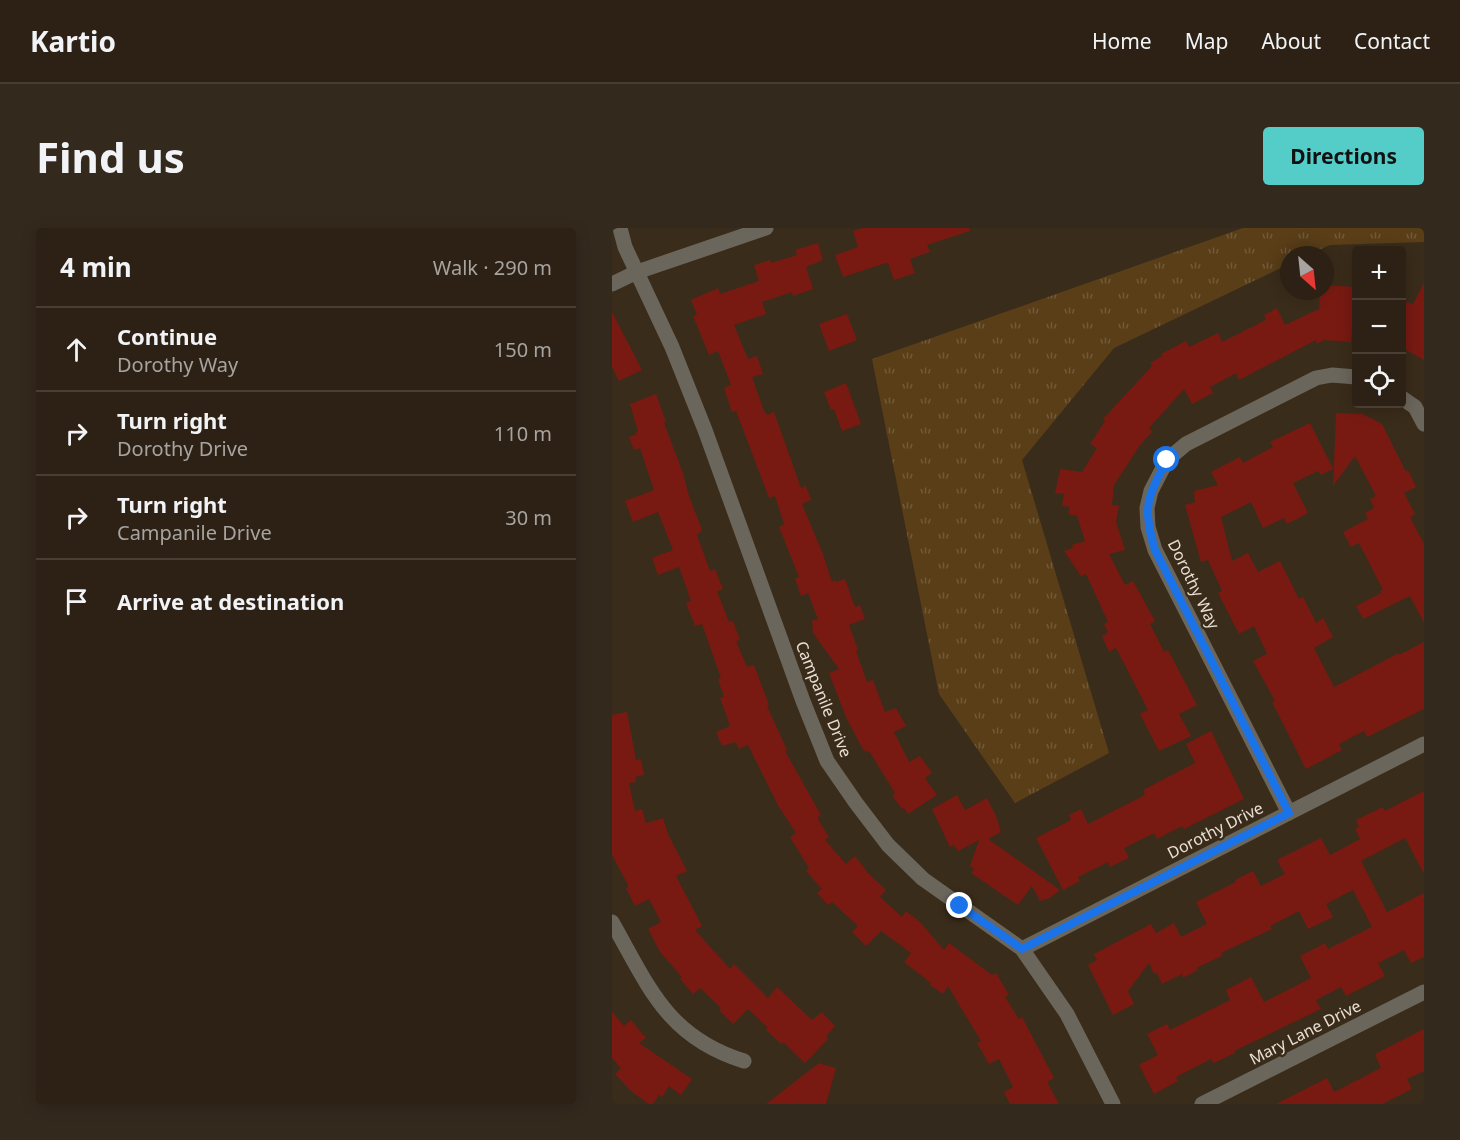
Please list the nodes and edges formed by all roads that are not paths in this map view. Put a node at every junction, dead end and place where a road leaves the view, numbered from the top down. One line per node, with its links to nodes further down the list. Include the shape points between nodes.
1 (620, 228): 3 (street, Campanile Drive)
2 (765, 228): 3 (street)
3 (636, 272): 4 (street); 11 (street, Campanile Drive, via 705,430 827,761 882,837 916,872)
4 (612, 284)
5 (1352, 377): 9 (street, Dorothy Way, via 1316,378 1186,444 1167,460 1147,508 1155,550)
6 (1406, 401): 7 (street, via 1415,407)
7 (1424, 424)
8 (1424, 744): 9 (street, Dorothy Drive)
9 (1289, 813): 11 (street, Dorothy Drive)
10 (612, 922): 13 (street, via 651,991 678,1025 709,1047)
11 (1022, 949): 14 (street, Campanile Drive, via 1067,1014)
12 (1424, 992): 15 (street, Mary Lane Drive)
13 (744, 1061)
14 (1113, 1104)
15 (1202, 1104)

